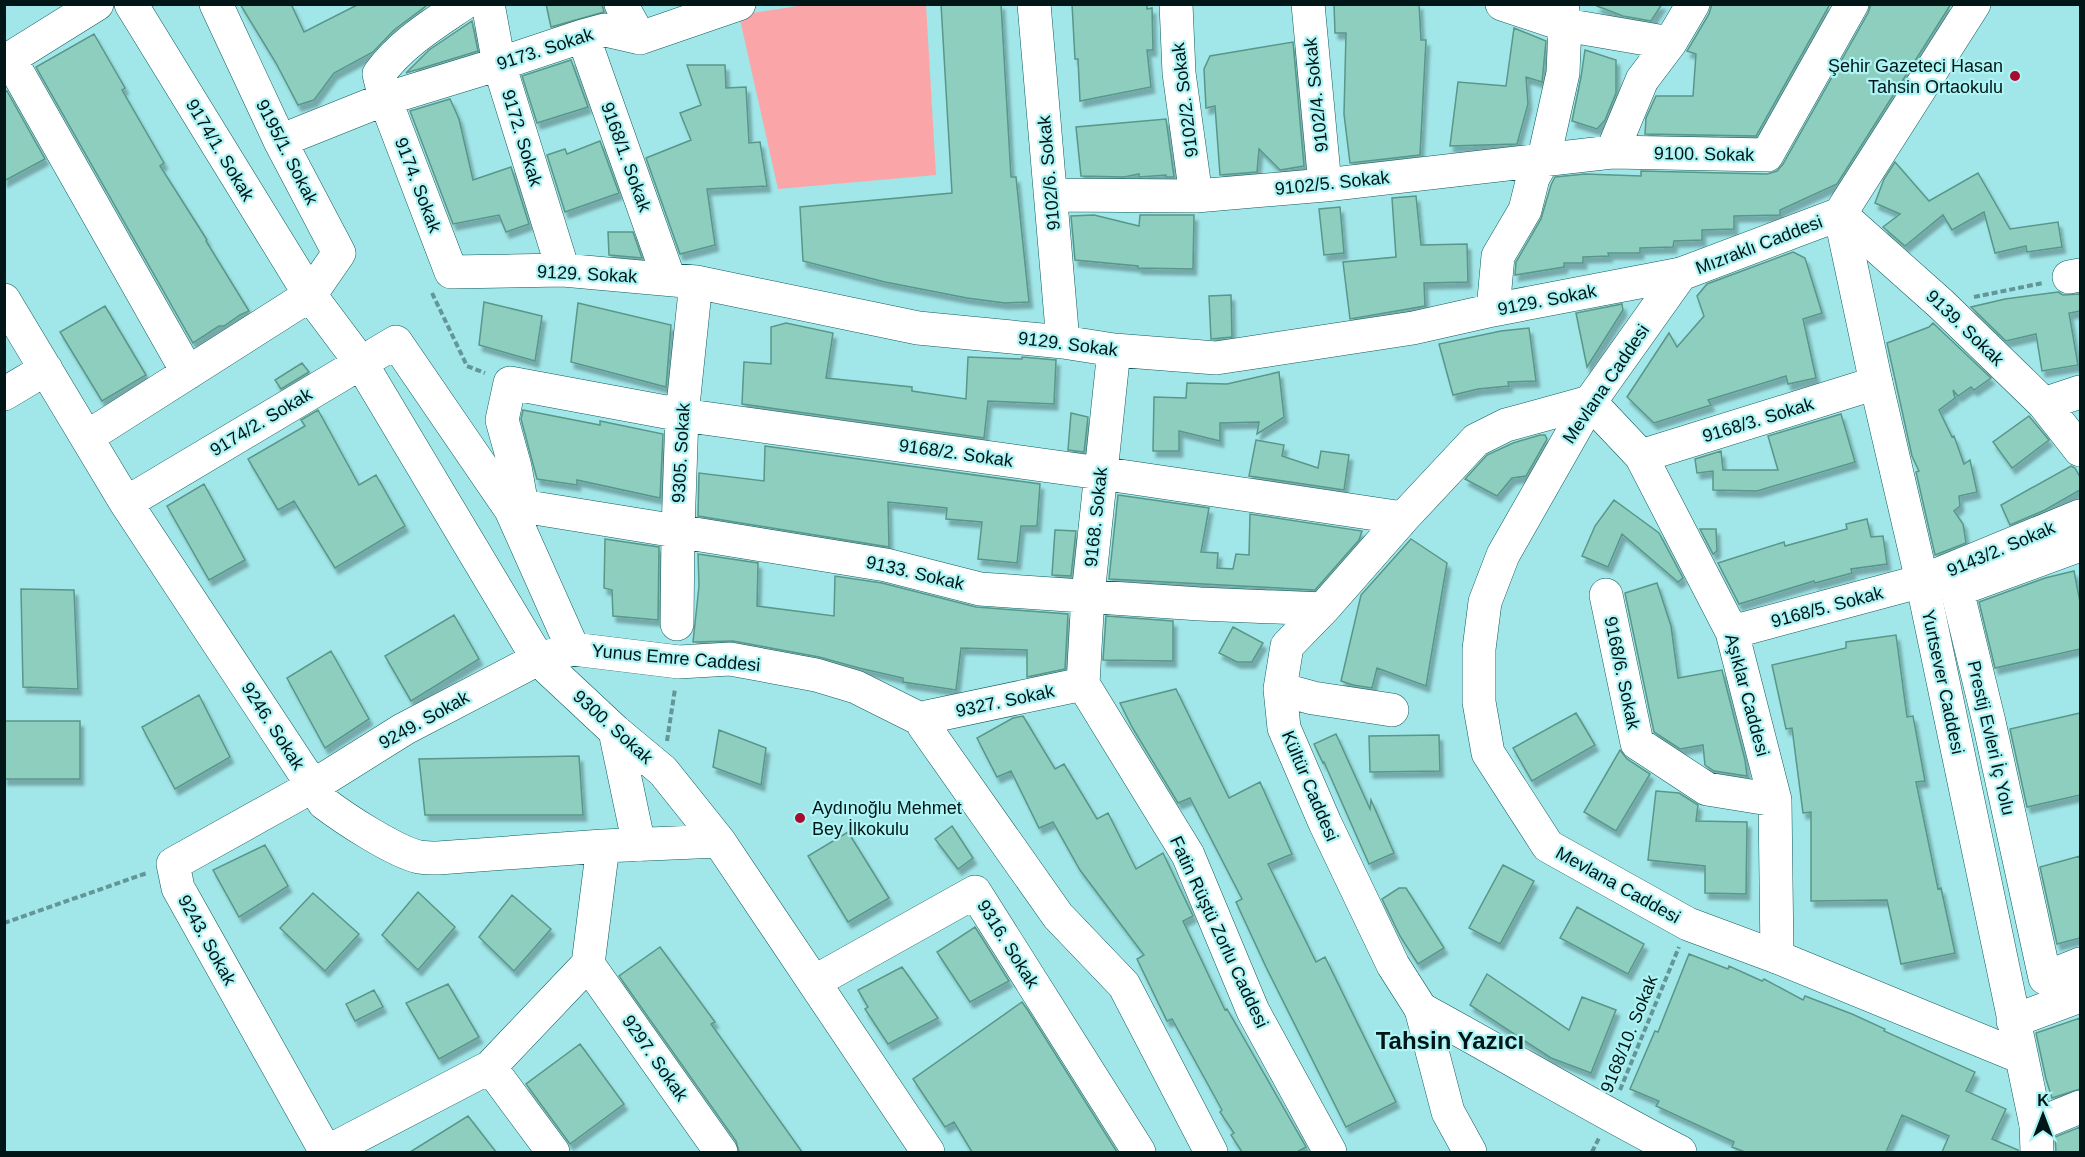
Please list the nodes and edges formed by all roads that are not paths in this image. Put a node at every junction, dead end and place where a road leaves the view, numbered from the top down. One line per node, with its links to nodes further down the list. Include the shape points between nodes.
1 (97, 4): 20 (street)
2 (131, 4): 34 (street, 9174/1. Sokak)
3 (216, 4): 23 (street, 9195/1. Sokak)
4 (463, 4): 15 (street)
5 (488, 4): 21 (street, 9172. Sokak)
6 (621, 4): 18 (street)
7 (739, 4): 18 (street)
8 (1034, 4): 27 (street, 9102/6. Sokak)
9 (1176, 4): 28 (street, 9102/2. Sokak, via 1179,73)
10 (1308, 4): 26 (street, 9102/4. Sokak)
11 (1502, 4): 16 (street)
12 (1693, 4): 19 (street)
13 (1852, 4): 24 (street, 9100. Sokak, via 1767,155)
14 (1974, 4): 29 (street, Mızraklı Caddesi)
15 (433, 14): 22 (street, 9174. Sokak, via 379,74)
16 (1563, 15): 19 (street); 25 (street, via 1563,73)
17 (583, 36): 18 (street, 9173. Sokak, via 605,30); 21 (street, 9173. Sokak); 33 (street, 9168/1. Sokak)
18 (640, 38)
19 (1670, 43): 24 (street, via 1642,80)
20 (7, 60): 41 (street)
21 (499, 64): 22 (street, 9173. Sokak); 30 (street, 9172. Sokak)
22 (385, 99): 23 (street, 9173. Sokak); 31 (street, 9174. Sokak)
23 (280, 141): 34 (street, 9195/1. Sokak, via 339,253)
24 (1612, 152): 25 (street, 9102/5. Sokak)
25 (1544, 158): 26 (street, 9102/5. Sokak); 36 (street, via 1533,178 1525,210 1498,256)
26 (1325, 185): 28 (street, 9102/5. Sokak)
27 (1052, 195): 28 (street, 9102/5. Sokak); 37 (street, 9102/6. Sokak)
28 (1196, 196)
29 (1840, 214): 32 (street, Mızraklı Caddesi); 42 (street, Yurtsever Caddesi); 46 (street, 9139. Sokak)
30 (563, 270): 31 (street, 9129. Sokak); 33 (street, 9129. Sokak)
31 (451, 272)
32 (1681, 274): 36 (street, 9129. Sokak); 45 (street, Mevlana Caddesi)
33 (683, 281): 37 (street, 9129. Sokak, via 918,328); 47 (street, 9305. Sokak)
34 (310, 295): 39 (street, 9300. Sokak); 41 (street)
35 (4, 300): 40 (street, 9246. Sokak)
36 (1493, 310): 38 (street, 9129. Sokak, via 1413,328 1216,358)
37 (1063, 342): 38 (street, 9129. Sokak)
38 (1114, 350): 51 (street, 9168. Sokak)
39 (361, 363): 52 (street, 9174/2. Sokak); 53 (street, 9174/2. Sokak, via 396,342); 65 (street, 9300. Sokak)
40 (46, 369): 44 (street); 48 (street, 9246. Sokak)
41 (188, 373): 48 (street)
42 (1876, 383): 50 (street, 9168/3. Sokak); 58 (street, Yurtsever Caddesi)
43 (2080, 392): 46 (street)
44 (4, 394)
45 (1590, 402): 50 (street, Aşıklar Caddesi); 55 (street, Kültür Caddesi, via 1506,425 1476,440); 76 (street, Mevlana Caddesi, via 1503,555 1485,602 1479,649 1479,702 1488,753 1548,846 1688,924)
46 (2044, 404): 49 (street, 9139. Sokak)
47 (682, 415): 51 (street, 9168/2. Sokak); 53 (street, 9168/2. Sokak, via 510,383 502,420 515,467); 56 (street, 9305. Sokak)
48 (87, 437): 52 (street, 9246. Sokak)
49 (2080, 450)
50 (1641, 456): 63 (street, Aşıklar Caddesi)
51 (1100, 473): 55 (street, 9168/2. Sokak); 60 (street, 9168. Sokak)
52 (126, 503): 71 (street, 9246. Sokak)
53 (516, 508): 56 (street, 9133. Sokak); 64 (street)
54 (2080, 516): 58 (street, 9143/2. Sokak)
55 (1403, 518): 61 (street, Kültür Caddesi)
56 (678, 531): 60 (street, 9133. Sokak, via 886,565 981,589); 62 (street, 9305. Sokak)
57 (2080, 545): 78 (street, Prestij Evleri İç Yolu, via 1957,590 2045,978)
58 (1922, 582): 63 (street, 9168/5. Sokak); 82 (street, Yurtsever Caddesi)
59 (1606, 595): 72 (street, 9168/6. Sokak, via 1637,743 1707,789)
60 (1088, 596): 61 (street, 9133. Sokak); 66 (street, 9168. Sokak)
61 (1323, 609): 67 (street, Kültür Caddesi, via 1287,646)
62 (677, 624)
63 (1732, 632): 72 (street, Aşıklar Caddesi)
64 (573, 649): 65 (street, Yunus Emre Caddesi); 69 (street, Yunus Emre Caddesi, via 679,662 730,660 816,675 856,687)
65 (538, 660): 70 (street, 9300. Sokak); 71 (street, 9249. Sokak, via 404,729)
66 (1083, 684): 69 (street, 9327. Sokak); 93 (street, Fatin Rüştü Zorlu Caddesi, via 1188,855 1253,1011)
67 (1280, 689): 68 (street); 81 (street, Kültür Caddesi, via 1284,728 1325,823 1393,965)
68 (1392, 710)
69 (922, 720): 92 (street, Yunus Emre Caddesi, via 1058,916 1124,985)
70 (615, 731): 73 (street, 9300. Sokak, via 663,771); 74 (street)
71 (313, 786): 75 (street, 9246. Sokak, via 324,803 340,815 420,857); 87 (street, 9243. Sokak, via 173,864 178,888)
72 (1775, 800): 76 (street, Aşıklar Caddesi)
73 (719, 841): 74 (street, 9246. Sokak); 79 (street, 9300. Sokak)
74 (639, 845): 75 (street, 9246. Sokak)
75 (603, 846): 77 (street)
76 (1778, 957): 83 (street, Mevlana Caddesi)
77 (588, 964): 84 (street, 9243. Sokak); 89 (street, 9297. Sokak)
78 (2080, 964)
79 (814, 982): 90 (street, 9300. Sokak); 91 (street, 9316. Sokak, via 975,892)
80 (2080, 996): 82 (street)
81 (1421, 1009): 94 (street, via 1448,1112); 95 (street, Kültür Caddesi)
82 (2013, 1021): 83 (street, Yurtsever Caddesi)
83 (2022, 1057): 86 (street, Yurtsever Caddesi)
84 (490, 1067): 87 (street, 9243. Sokak); 88 (street)
85 (2080, 1107): 86 (street)
86 (2036, 1139)
87 (326, 1152)
88 (553, 1152)
89 (722, 1152)
90 (928, 1152)
91 (1139, 1152)
92 (1211, 1152)
93 (1330, 1152)
94 (1470, 1152)
95 (1680, 1152)

